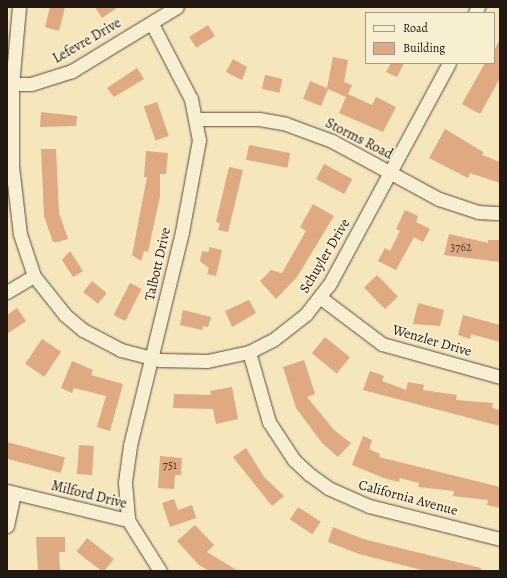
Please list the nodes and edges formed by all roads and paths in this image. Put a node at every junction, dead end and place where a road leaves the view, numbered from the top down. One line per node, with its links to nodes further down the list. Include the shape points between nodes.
1 (19, 7): 5 (street)
2 (177, 7): 3 (street, Lefevre Drive)
3 (152, 24): 5 (street, Lefevre Drive, via 72,71 31,84); 6 (street, Talbott Drive, via 185,83)
4 (448, 64): 7 (street, Schuyler Drive)
5 (10, 85): 9 (street, via 16,207)
6 (196, 119): 7 (street, Storms Road, via 259,119 286,124 332,141); 13 (street, Talbott Drive, via 198,159)
7 (390, 173): 8 (street, Storms Road, via 458,207); 11 (street, Schuyler Drive)
8 (500, 214)
9 (34, 276): 10 (street); 13 (street, Schuyler Drive, via 65,315 84,330 121,350)
10 (7, 292)
11 (321, 298): 12 (street, Schuyler Drive, via 292,327); 14 (street, Wenzler Drive, via 382,344)
12 (249, 352): 13 (street, Schuyler Drive, via 207,362); 18 (street, California Avenue, via 270,422 294,460 309,474 341,495 370,506)
13 (151, 358): 16 (street, Talbott Drive, via 130,446 125,483)
14 (500, 377)
15 (10, 492): 16 (street, Milford Drive); 17 (street)
16 (128, 520): 19 (street, Milford Drive)
17 (7, 526)
18 (500, 539)
19 (160, 571)

